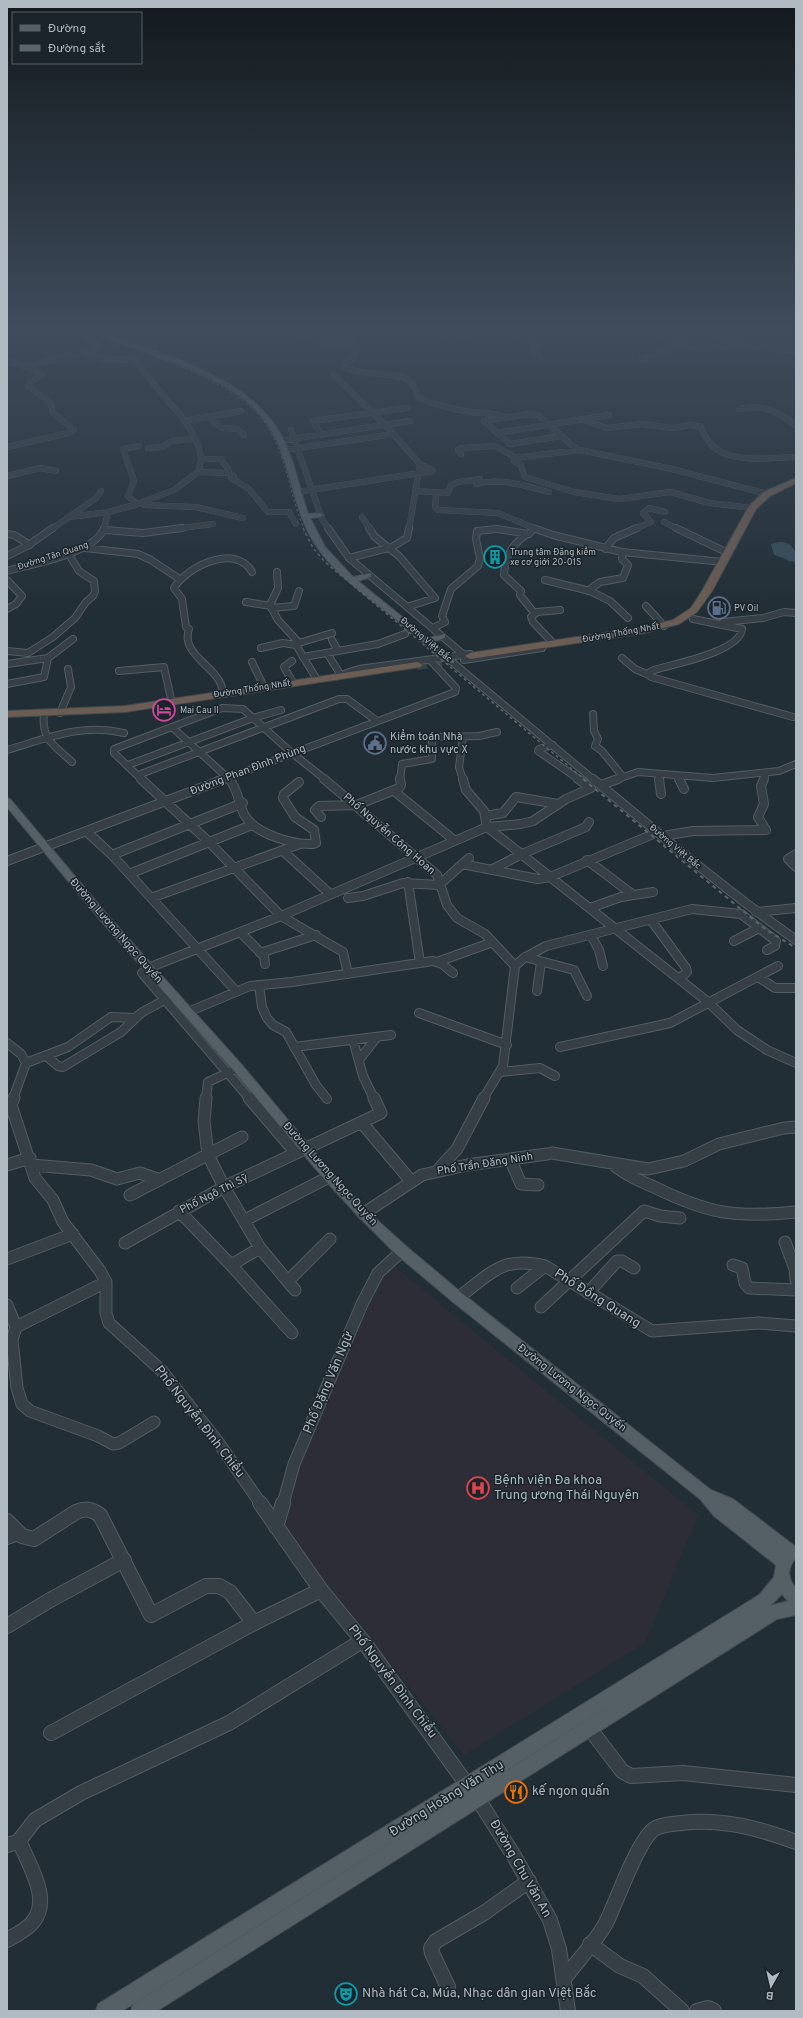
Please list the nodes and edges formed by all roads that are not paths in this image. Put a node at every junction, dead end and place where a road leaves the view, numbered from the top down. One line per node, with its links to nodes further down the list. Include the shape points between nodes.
1 (68, 425): 26 (street, via 74,430 69,433)
2 (187, 425): 23 (street)
3 (218, 425): 20 (street, via 222,428 238,429)
4 (271, 425): 24 (main road, Đường Việt Bắc)
5 (316, 425): 18 (street)
6 (384, 425): 18 (street)
7 (385, 425): 19 (street)
8 (489, 425): 17 (street)
9 (548, 425): 17 (street)
10 (549, 425): 21 (street)
11 (599, 425): 12 (street, via 607,428)
12 (632, 425)
13 (652, 425): 14 (street, via 675,428)
14 (694, 425)
15 (696, 425): 32 (street, via 701,427 711,446 727,453 752,457)
16 (291, 430): 22 (street)
17 (497, 433): 21 (street, via 507,444 512,445)
18 (321, 434): 22 (street)
19 (394, 434): 28 (street); 35 (street)
20 (244, 435)
21 (561, 436): 29 (street)
22 (295, 438): 24 (street); 28 (street)
23 (195, 439): 27 (street, via 172,441); 34 (street)
24 (279, 441): 30 (main road, Đường Việt Bắc)
25 (139, 446): 52 (street, via 123,449 134,480 128,496)
26 (7, 447)
27 (148, 448)
28 (298, 448): 30 (street); 45 (street)
29 (576, 449): 33 (street); 50 (street, via 672,469)
30 (284, 450): 48 (main road, Đường Việt Bắc)
31 (461, 454): 33 (street, via 458,450 461,448 495,446)
32 (796, 457)
33 (514, 458): 49 (street, via 527,478)
34 (201, 459): 37 (street); 38 (street, via 220,459)
35 (420, 464): 39 (street); 39 (street, via 433,471)
36 (56, 471): 40 (street, via 43,468)
37 (198, 472): 38 (street); 52 (street, via 174,490)
38 (229, 473): 63 (street, via 234,476 231,478 249,489 268,512 289,512)
39 (418, 473): 45 (street); 47 (street)
40 (7, 476)
41 (480, 479): 47 (street, via 451,485 448,493)
42 (796, 480): 50 (highway, Đường Thống Nhất)
43 (796, 483): 77 (highway, Đường Thống Nhất, via 768,500 759,509)
44 (476, 484): 49 (street, via 503,481 551,492)
45 (311, 489): 48 (street); 56 (street)
46 (101, 490): 58 (street, via 100,495)
47 (415, 491): 70 (street, via 407,538)
48 (297, 492): 57 (main road, Đường Việt Bắc)
49 (576, 492): 53 (street, via 619,499 671,492 708,502)
50 (767, 494): 53 (highway, Đường Thống Nhất)
51 (436, 496): 65 (street, via 435,507 438,510 495,512)
52 (136, 505): 54 (street); 59 (street, via 169,504 196,507)
53 (752, 508): 74 (highway, Đường Thống Nhất)
54 (108, 512): 58 (street); 64 (street)
55 (666, 512): 71 (street, via 649,508 643,513 652,522 614,538)
56 (320, 515): 57 (main road); 76 (street)
57 (305, 516): 84 (main road, Đường Việt Bắc, via 323,549)
58 (68, 517): 68 (street)
59 (243, 518)
60 (362, 518): 70 (street, via 375,537)
61 (664, 522): 74 (street)
62 (213, 524): 64 (street, via 143,533)
63 (296, 524)
64 (105, 530): 69 (street, Đường Tân Quang, via 95,542)
65 (537, 530): 67 (street); 71 (street)
66 (7, 534): 68 (street, via 14,535)
67 (529, 534): 95 (street, via 517,541 509,550 504,574 520,590 520,595); 100 (street, via 497,529 477,531 479,564 450,590 442,616 445,622)
68 (30, 545): 75 (street)
69 (85, 548): 73 (street, Đường Tân Quang); 82 (street, via 138,554)
70 (388, 548): 76 (street); 91 (street, via 399,556 433,594 434,598)
71 (605, 549): 72 (street)
72 (622, 552): 77 (street); 87 (street, via 622,559 628,565 622,578 600,582)
73 (68, 553): 78 (street, Đường Tân Quang); 114 (street, via 79,571 94,581 96,585 93,596 75,618 35,649 25,653)
74 (728, 553): 77 (highway, Đường Thống Nhất)
75 (7, 556)
76 (349, 558): 81 (street)
77 (726, 562): 97 (highway, Đường Thống Nhất, via 707,604)
78 (7, 571)
79 (252, 572): 82 (street, via 248,564 240,560 223,559 200,565)
80 (277, 572): 90 (street, via 278,588)
81 (368, 575): 84 (main road); 91 (street)
82 (178, 578): 134 (street, via 174,588 182,599 186,626 189,629 186,636 189,647 219,680)
83 (7, 580): 92 (street, via 22,596 16,604)
84 (352, 580): 106 (main road, Đường Việt Bắc)
85 (545, 580): 87 (street)
86 (299, 591): 90 (street, via 294,606)
87 (588, 591): 96 (street, via 612,602)
88 (246, 602): 90 (street)
89 (646, 606): 99 (street)
90 (271, 607): 108 (street)
91 (407, 607): 100 (street)
92 (7, 609)
93 (560, 610): 95 (street)
94 (796, 613): 98 (street, via 784,612 763,618)
95 (535, 614): 107 (street, via 531,617 532,620)
96 (628, 618)
97 (690, 618): 98 (street); 99 (highway, Đường Thống Nhất); 110 (highway, Đường Thống Nhất, via 657,632)
98 (711, 623): 129 (street, via 742,629 740,637 722,648 654,670)
99 (664, 626): 110 (highway, Đường Thống Nhất)
100 (433, 628): 103 (street)
101 (332, 633): 108 (street)
102 (405, 634): 109 (street)
103 (442, 636): 106 (main road); 117 (street)
104 (73, 639): 118 (street)
105 (332, 640): 113 (street)
106 (427, 641): 120 (main road, Đường Việt Bắc)
107 (552, 642)
108 (297, 644): 111 (street, via 284,643); 116 (street)
109 (365, 646): 112 (street); 113 (street)
110 (541, 647): 117 (highway, Đường Thống Nhất)
111 (261, 648)
112 (376, 650)
113 (338, 651): 115 (street)
114 (7, 652)
115 (327, 653): 116 (street); 128 (street)
116 (303, 657): 130 (street)
117 (469, 657): 120 (street)
118 (48, 658): 124 (street); 132 (street, via 44,677)
119 (622, 658): 129 (street, via 635,669)
120 (449, 660): 123 (street); 152 (street, Đường Việt Bắc)
121 (292, 661): 131 (street, via 284,667)
122 (252, 662): 133 (street)
123 (432, 662): 128 (street); 144 (street, Đường Phan Đình Phùng, via 456,688 455,692)
124 (7, 664)
125 (416, 664): 128 (highway, Đường Thống Nhất)
126 (68, 669): 138 (street, via 71,687)
127 (119, 671): 135 (street, via 163,667)
128 (345, 674): 130 (highway, Đường Thống Nhất); 137 (highway, Đường Thống Nhất, via 125,709)
129 (649, 675): 142 (street)
130 (316, 678): 131 (highway, Đường Thống Nhất)
131 (292, 681): 133 (highway, Đường Thống Nhất)
132 (7, 684)
133 (263, 685): 134 (highway, Đường Thống Nhất)
134 (223, 691): 135 (highway, Đường Thống Nhất)
135 (171, 699): 137 (highway, Đường Thống Nhất)
136 (281, 710): 143 (street)
137 (87, 712): 138 (highway, Đường Thống Nhất)
138 (60, 713): 140 (highway, Đường Thống Nhất)
139 (7, 714): 140 (highway, Đường Thống Nhất)
140 (44, 714): 149 (street)
141 (593, 714): 164 (street, via 594,732 598,738 595,746)
142 (793, 717)
143 (253, 718): 145 (street, Phố Nguyễn Công Hoan, via 243,708 228,707); 146 (street, Phố Nguyễn Công Hoan); 151 (street)
144 (377, 721): 146 (street, via 344,699); 155 (street, Đường Phan Đình Phùng)
145 (172, 727): 151 (street); 158 (street, Phố Nguyễn Công Hoan, via 114,749 114,753)
146 (263, 727): 154 (street); 155 (street, Phố Nguyễn Công Hoan)
147 (497, 732): 150 (street)
148 (124, 733): 149 (street, via 112,729 89,729)
149 (46, 737): 153 (street); 156 (street)
150 (463, 737): 168 (street, via 432,740 432,759 409,760 402,764 401,785); 175 (street, via 459,767 466,790 483,809)
151 (188, 743): 154 (street); 158 (street)
152 (553, 745): 166 (street, Đường Việt Bắc); 173 (street, via 538,751 591,788)
153 (7, 750)
154 (198, 752): 160 (street); 163 (street)
155 (292, 753): 163 (street, Đường Phan Đình Phùng); 174 (street, Phố Nguyễn Công Hoan)
156 (72, 762)
157 (796, 764): 159 (street, via 779,771)
158 (128, 765): 160 (street)
159 (766, 772): 162 (street, via 713,778); 183 (street, via 761,786 764,804 758,817 766,830 693,831)
160 (138, 774): 170 (street)
161 (659, 774): 162 (street); 164 (street, via 638,772); 169 (street)
162 (677, 776): 167 (street)
163 (228, 777): 170 (street, Đường Phan Đình Phùng); 171 (street)
164 (623, 777): 166 (street)
165 (299, 782): 186 (street, via 284,794 283,798 291,814 314,830 316,843)
166 (601, 785): 183 (street, Đường Việt Bắc)
167 (684, 789)
168 (394, 791): 174 (street); 184 (street)
169 (662, 794)
170 (164, 802): 178 (street); 181 (street, Đường Phan Đình Phùng)
171 (243, 803): 178 (street); 179 (street, via 245,815)
172 (8, 804): 187 (main road, Đường Lương Ngọc Quyến)
173 (558, 804): 175 (street, via 516,797 503,813); 180 (street, via 533,821)
174 (357, 805): 176 (street, via 319,806 316,810); 192 (street, Phố Nguyễn Công Hoan)
175 (485, 816): 180 (street)
176 (322, 817)
177 (589, 822): 189 (street, via 586,827)
178 (188, 824): 185 (street); 191 (street)
179 (252, 825): 185 (street); 186 (street)
180 (487, 827): 184 (street); 189 (street)
181 (86, 831): 187 (street, Đường Phan Đình Phùng); 191 (street)
182 (651, 835): 194 (street)
183 (663, 836): 211 (street, Đường Việt Bắc)
184 (454, 840): 192 (street)
185 (209, 842): 198 (street); 200 (street)
186 (301, 844): 188 (street)
187 (45, 847): 195 (street, Đường Phan Đình Phùng); 233 (main road, Đường Lương Ngọc Quyến)
188 (283, 851): 198 (street); 205 (street)
189 (522, 854): 199 (street); 201 (street)
190 (796, 854): 197 (street, via 788,859)
191 (112, 855): 200 (street)
192 (414, 857): 203 (street, Phố Nguyễn Công Hoan, via 437,875); 205 (street)
193 (469, 858): 196 (street)
194 (587, 860): 201 (street); 206 (street)
195 (7, 861)
196 (462, 864): 199 (street); 203 (street)
197 (796, 867)
198 (235, 869): 207 (street); 212 (street)
199 (491, 870): 201 (street, via 536,879)
200 (129, 874): 207 (street)
201 (550, 876): 209 (street)
202 (408, 882): 203 (street); 208 (street); 228 (street)
203 (439, 885): 221 (street, Phố Nguyễn Công Hoan, via 447,905 457,918 482,932)
204 (653, 892): 206 (street)
205 (330, 894): 212 (street)
206 (632, 894): 209 (street)
207 (151, 898): 222 (street)
208 (348, 898)
209 (590, 908): 215 (street)
210 (796, 908): 211 (street)
211 (756, 912): 219 (street, Đường Việt Bắc)
212 (281, 916): 216 (street); 217 (street)
213 (651, 920): 214 (street, via 696,909 741,914); 215 (street); 237 (street, via 686,968 687,972)
214 (759, 928): 220 (street); 223 (street, via 776,941 774,946)
215 (617, 929): 218 (street); 237 (street)
216 (240, 932): 222 (street); 224 (street)
217 (316, 935): 224 (street); 235 (street, via 342,952)
218 (591, 935): 225 (street, via 546,946); 231 (street, via 599,950)
219 (796, 940)
220 (734, 941)
221 (493, 942): 226 (street); 230 (street, Phố Nguyễn Công Hoan)
222 (197, 949): 233 (street); 240 (street)
223 (767, 950)
224 (260, 953): 229 (street, via 265,958)
225 (525, 957): 227 (street); 230 (street)
226 (437, 962): 228 (street); 234 (street)
227 (541, 962): 241 (street); 242 (street, via 576,971)
228 (420, 963): 235 (street)
229 (265, 964)
230 (516, 966): 252 (street)
231 (603, 966)
232 (778, 966): 236 (street)
233 (145, 971): 243 (main road, Đường Lương Ngọc Quyến)
234 (453, 972)
235 (348, 974): 238 (street)
236 (758, 977): 239 (street, via 775,988); 244 (street)
237 (679, 979): 244 (street)
238 (259, 985): 240 (street); 253 (street, via 262,1007 267,1018 273,1025 286,1032)
239 (796, 988)
240 (236, 991): 245 (street)
241 (537, 991)
242 (587, 996)
243 (169, 998): 245 (main road, Đường Lương Ngọc Quyến); 247 (street); 259 (street)
244 (708, 1002): 254 (street, via 670,1023); 257 (street, via 737,1030 767,1050)
245 (188, 1012): 259 (main road, Đường Lương Ngọc Quyến)
246 (418, 1013): 252 (street, via 446,1026 472,1032)
247 (136, 1018): 255 (street, via 111,1017 68,1047); 255 (street, via 121,1032 62,1067)
248 (392, 1035): 249 (street)
249 (377, 1037): 250 (street); 256 (street)
250 (353, 1040): 253 (street); 256 (street)
251 (7, 1043): 258 (street, via 20,1054)
252 (507, 1045): 260 (street)
253 (294, 1047): 262 (street, via 316,1086)
254 (560, 1047)
255 (46, 1056): 258 (street)
256 (359, 1060): 263 (street, Phố Ngô Thì Sỹ, via 363,1076 381,1111)
257 (796, 1063)
258 (26, 1064): 269 (street, via 11,1105)
259 (232, 1070): 266 (main road, Đường Lương Ngọc Quyến); 267 (street, via 208,1084 204,1121)
260 (500, 1072): 261 (street, via 540,1068); 272 (street, via 457,1149)
261 (555, 1076)
262 (327, 1099)
263 (362, 1124): 266 (street, Phố Ngô Thì Sỹ); 275 (street)
264 (796, 1127): 271 (street, via 719,1144 684,1161 666,1166 648,1169)
265 (242, 1137): 267 (street)
266 (301, 1151): 273 (main road, Đường Lương Ngọc Quyến); 277 (street, Phố Ngô Thì Sỹ)
267 (208, 1155): 274 (street); 277 (street)
268 (510, 1159): 271 (street, Phố Trần Đăng Ninh, via 549,1154 571,1155); 272 (street, Phố Trần Đăng Ninh); 276 (street, via 521,1184)
269 (31, 1162): 270 (street); 274 (street, via 90,1170 117,1179 140,1173); 284 (street, via 35,1178 53,1200 63,1222)
270 (7, 1165)
271 (613, 1165): 280 (street, via 623,1173 711,1210 755,1215)
272 (437, 1171): 275 (street, Phố Trần Đăng Ninh)
273 (329, 1177): 281 (main road, Đường Lương Ngọc Quyến); 283 (street)
274 (160, 1180): 278 (street)
275 (411, 1181): 281 (street, Phố Trần Đăng Ninh)
276 (538, 1185)
277 (224, 1187): 279 (street, Phố Ngô Thì Sỹ); 283 (street)
278 (130, 1195)
279 (180, 1211): 287 (street, Phố Ngô Thì Sỹ); 291 (street)
280 (796, 1212)
281 (363, 1214): 289 (main road, Đường Lương Ngọc Quyến)
282 (680, 1218): 297 (street, via 660,1216 644,1210)
283 (246, 1220): 288 (street)
284 (73, 1234): 290 (street); 298 (street)
285 (330, 1239): 296 (street)
286 (784, 1242): 295 (street, via 795,1269)
287 (125, 1243)
288 (260, 1248): 291 (street); 296 (street)
289 (402, 1251): 303 (main road, Đường Lương Ngọc Quyến); 312 (street, Phố Đặng Văn Ngữ, via 378,1273 362,1304 294,1464)
290 (7, 1259)
291 (231, 1265): 308 (street)
292 (733, 1265): 301 (street, via 742,1268 749,1288)
293 (545, 1266): 297 (street, Phố Đồng Quang); 299 (street); 303 (street, Phố Đồng Quang, via 532,1262 505,1263 489,1272)
294 (634, 1268): 302 (street, via 617,1261)
295 (796, 1280)
296 (288, 1281): 300 (street)
297 (568, 1281): 302 (street, Phố Đồng Quang); 305 (street)
298 (106, 1282): 307 (street); 312 (street, Phố Nguyễn Đình Chiểu, via 106,1313 109,1323 162,1371 218,1442)
299 (517, 1288)
300 (295, 1290)
301 (796, 1290)
302 (588, 1293): 306 (street, Phố Đồng Quang, via 652,1331 759,1323)
303 (458, 1298): 314 (main road, Đường Lương Ngọc Quyến, via 705,1494 719,1511)
304 (7, 1305): 307 (street)
305 (541, 1307)
306 (796, 1326)
307 (16, 1327): 309 (street, via 12,1340)
308 (292, 1333)
309 (11, 1368): 310 (street, via 22,1404 30,1411 113,1444)
310 (154, 1422)
311 (7, 1521): 313 (street)
312 (276, 1527): 317 (street, Phố Nguyễn Đình Chiểu)
313 (13, 1535): 315 (street, via 34,1539 78,1511 89,1509 100,1515)
314 (790, 1554): 316 (main road, via 781,1567)
315 (124, 1560): 320 (street, via 151,1615 206,1586 219,1586 230,1592); 321 (street)
316 (782, 1579): 318 (main road, via 786,1588); 323 (main road, Đường Hoàng Văn Thụ, via 776,1590 765,1600)
317 (321, 1590): 320 (street); 322 (street, Phố Nguyễn Đình Chiểu)
318 (796, 1598)
319 (796, 1607): 323 (main road, Đường Hoàng Văn Thụ, via 774,1612)
320 (254, 1623): 325 (street)
321 (7, 1626)
322 (362, 1641): 327 (street, Phố Nguyễn Đình Chiểu); 329 (street, via 229,1723 81,1793 35,1820)
323 (640, 1688): 324 (main road, Đường Hoàng Văn Thụ); 327 (main road, Đường Hoàng Văn Thụ)
324 (590, 1730): 326 (street, via 622,1771 631,1776 683,1773); 327 (main road, Đường Hoàng Văn Thụ)
325 (51, 1733)
326 (796, 1785)
327 (473, 1792): 330 (street, Đường Chu Văn An); 333 (main road, Đường Hoàng Văn Thụ); 336 (main road, Đường Hoàng Văn Thụ)
328 (796, 1842): 332 (street, via 732,1822 698,1820 659,1826 642,1844 605,1924)
329 (13, 1844): 331 (street, via 21,1845 42,1898 37,1918 27,1928)
330 (529, 1881): 334 (street, Đường Chu Văn An, via 550,1920 559,1948); 335 (street, via 484,1914 436,1941 431,1948 432,1953)
331 (7, 1940)
332 (590, 1944): 334 (street); 340 (street, via 620,1966 643,1976)
333 (171, 1970): 336 (main road); 337 (main road, Đường Hoàng Văn Thụ)
334 (564, 1980): 339 (street, Đường Chu Văn An)
335 (448, 1987)
336 (177, 1988): 338 (main road, Đường Hoàng Văn Thụ)
337 (105, 2011)
338 (140, 2011)
339 (568, 2011)
340 (682, 2011)
341 (697, 2011): 342 (street, via 708,2008)
342 (714, 2011)

